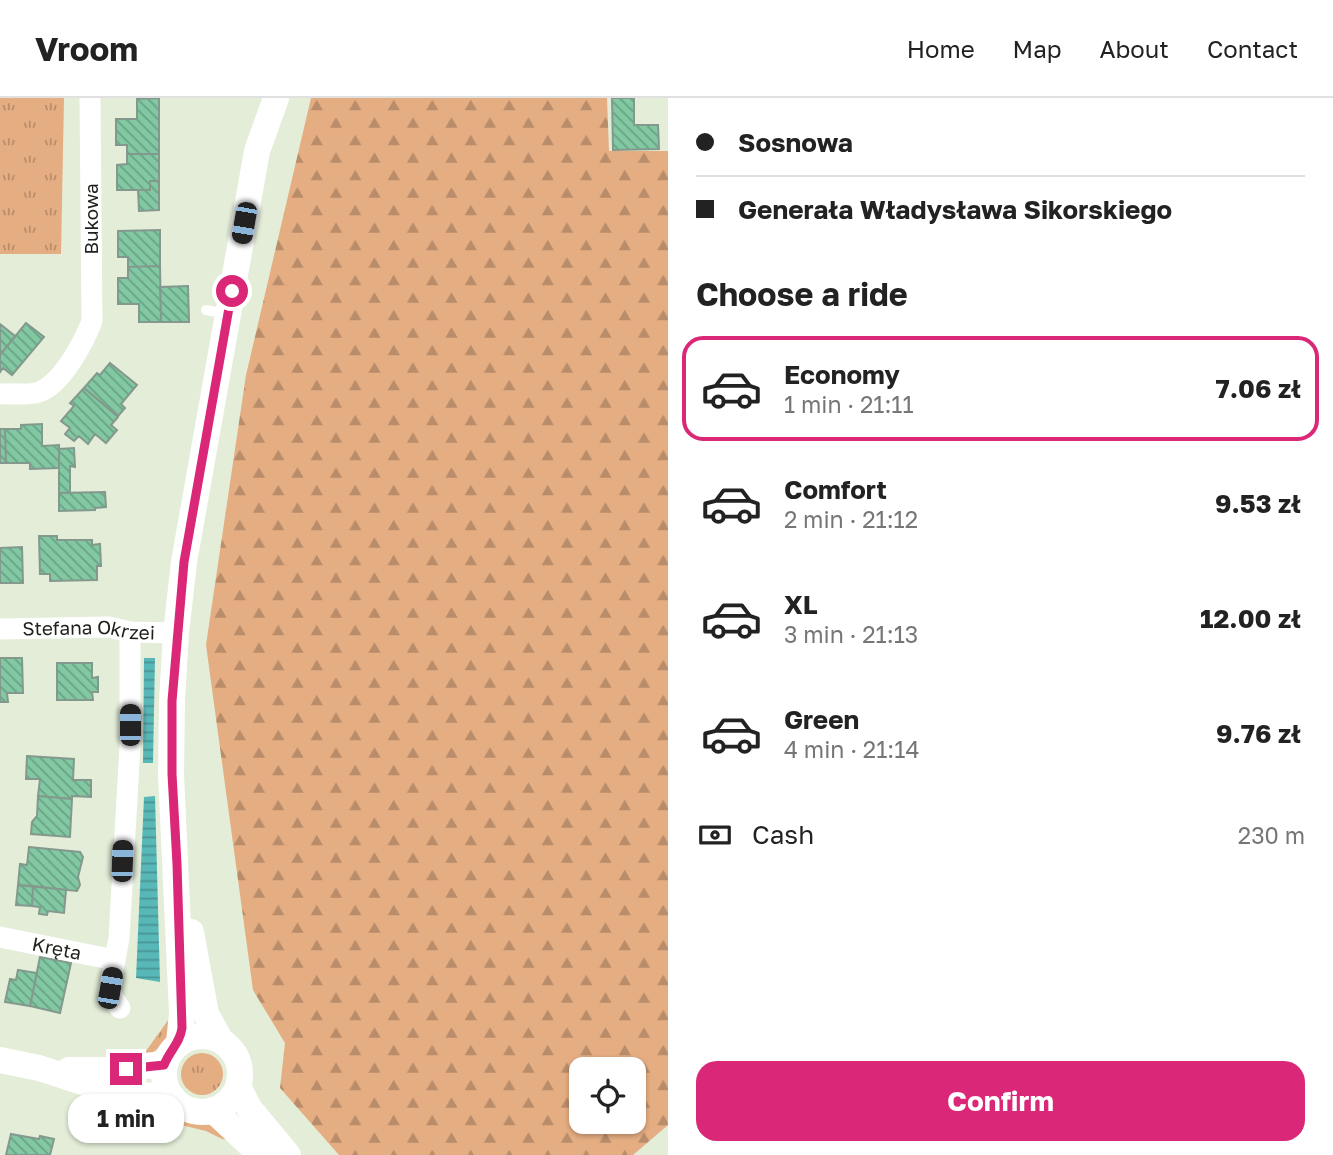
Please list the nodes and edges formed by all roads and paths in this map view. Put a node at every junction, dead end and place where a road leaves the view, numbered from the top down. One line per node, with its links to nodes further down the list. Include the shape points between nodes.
1 (90, 98): 5 (street, Bukowa, via 92,321 81,347 49,387 37,393)
2 (260, 98): 4 (street)
3 (276, 98): 4 (street)
4 (257, 151): 8 (street, via 217,312)
5 (0, 394)
6 (0, 629): 7 (street, Stefana Okrzei, via 109,627)
7 (130, 632): 8 (street, Stefana Okrzei); 11 (street, via 130,746)
8 (176, 633): 9 (street, via 172,774)
9 (177, 864): 13 (street, via 206,1014); 14 (street)
10 (0, 937): 11 (street, Kręta)
11 (115, 960): 12 (street, via 109,992)
12 (120, 1008)
13 (221, 1041): 14 (street, via 205,1035); 18 (street, via 238,1061)
14 (179, 1042): 16 (street)
15 (0, 1060): 17 (street)
16 (164, 1065): 17 (street, via 107,1070); 19 (street, via 164,1082)
17 (39, 1068): 19 (street, via 113,1092)
18 (237, 1086): 20 (street, via 228,1101); 22 (street)
19 (173, 1098): 20 (street, via 195,1111)
20 (213, 1110): 21 (street)
21 (261, 1155)
22 (288, 1155)

